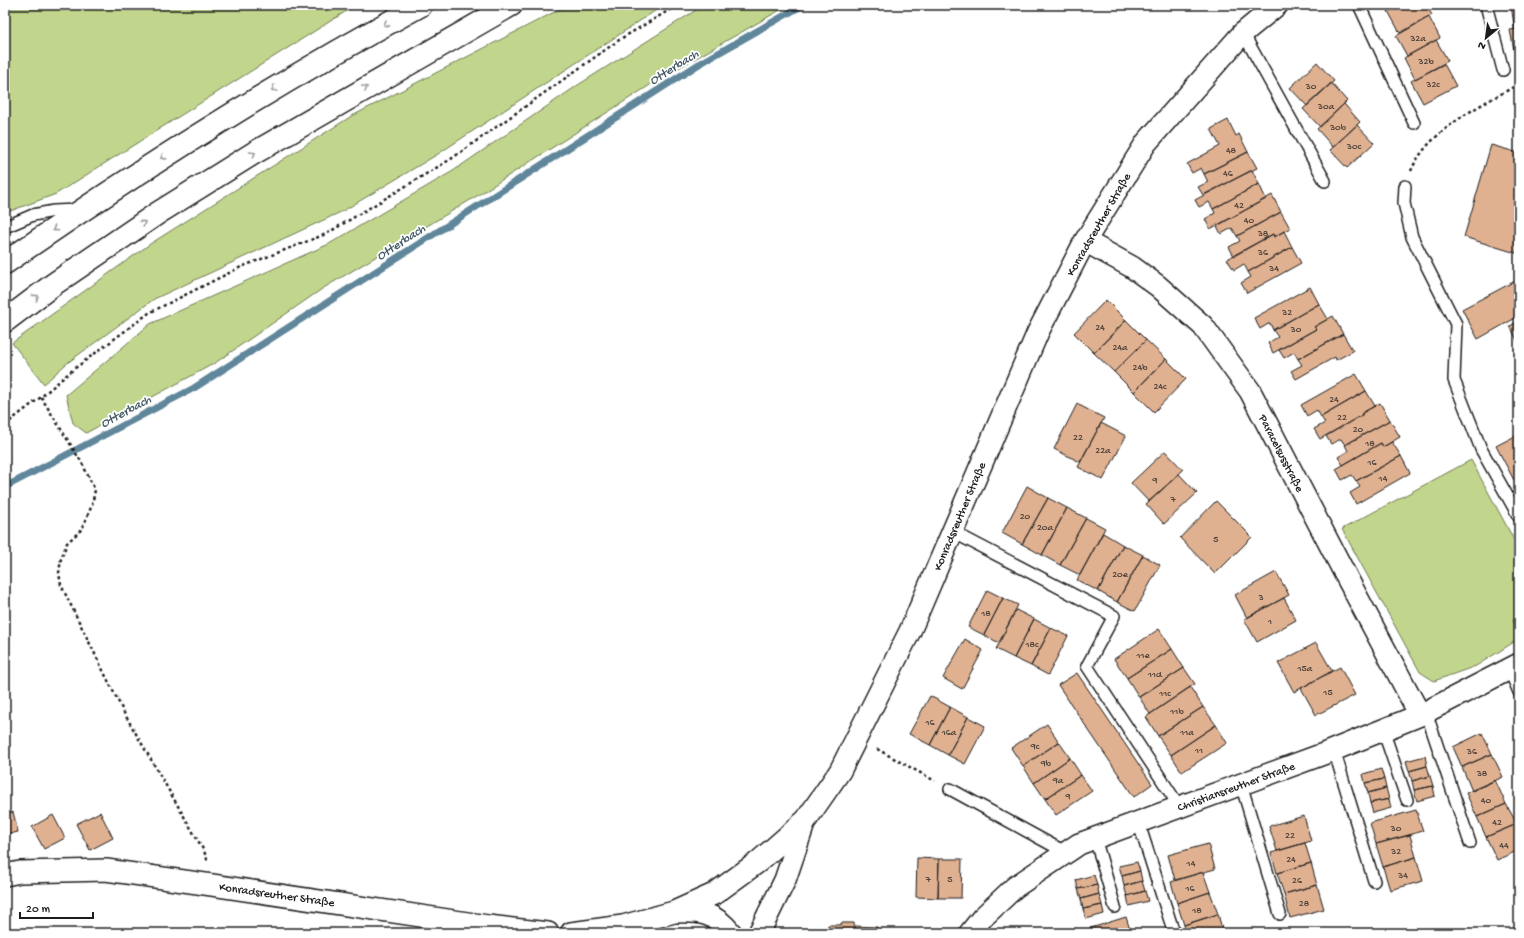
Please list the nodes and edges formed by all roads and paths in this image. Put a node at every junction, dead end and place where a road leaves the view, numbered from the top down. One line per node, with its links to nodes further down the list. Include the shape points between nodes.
1 (421, 5): 13 (highway, one-way to 13, via 207,129)
2 (511, 5): 17 (highway, one-way to 2, via 158,213 254,153)
3 (678, 5): 18 (path, via 622,38 451,159 326,234 241,267 149,313)
4 (1277, 5): 7 (street, Konradsreuther Straße)
5 (1359, 5): 10 (lane)
6 (1486, 5): 8 (lane)
7 (1243, 33): 11 (lane); 15 (street, Konradsreuther Straße, via 1146,143)
8 (1503, 70)
9 (1519, 84): 12 (path, via 1466,113 1430,143 1414,163)
10 (1414, 124)
11 (1325, 181)
12 (1405, 186): 20 (lane, via 1404,203 1412,237 1456,324 1454,380 1481,449)
13 (84, 209): 14 (lane, via 33,215); 16 (highway, one-way to 16)
14 (5, 227)
15 (1085, 241): 21 (street, Konradsreuther Straße, via 1038,332); 24 (street, Paracelsusstraße, via 1132,267 1158,286 1203,326 1250,391 1346,576)
16 (5, 263)
17 (5, 321)
18 (41, 397): 19 (path); 39 (path, via 82,463 95,490 82,529 67,543 61,559 61,585 124,713 204,851 212,872)
19 (5, 424)
20 (1519, 517)
21 (952, 532): 26 (street, Konradsreuther Straße, via 910,631); 31 (lane, via 1114,616 1087,666)
22 (1514, 666): 23 (lane); 24 (street, Christiansreuther Straße)
23 (1519, 692)
24 (1423, 714): 25 (street, Christiansreuther Straße); 35 (lane)
25 (1383, 730): 27 (street, Christiansreuther Straße); 30 (lane)
26 (857, 738): 29 (path); 32 (street, Konradsreuther Straße, via 840,771)
27 (1334, 750): 28 (street, Christiansreuther Straße); 38 (lane)
28 (1241, 784): 31 (street, Christiansreuther Straße); 42 (lane)
29 (950, 789): 36 (lane)
30 (1407, 800)
31 (1179, 806): 33 (street, Christiansreuther Straße)
32 (806, 820): 41 (street, Konradsreuther Straße, via 758,862 714,894); 46 (street, via 785,880)
33 (1138, 821): 34 (street, Christiansreuther Straße); 48 (lane)
34 (1094, 838): 36 (street, Christiansreuther Straße); 40 (lane)
35 (1470, 843)
36 (1065, 852): 47 (street, Christiansreuther Straße, via 1015,887)
37 (5, 875): 39 (street, Konradsreuther Straße, via 20,872 106,870)
38 (1374, 881)
39 (212, 885): 43 (street, Konradsreuther Straße)
40 (1115, 907)
41 (674, 912): 44 (street, Konradsreuther Straße, via 624,926); 45 (street, via 699,912 716,919)
42 (1280, 914)
43 (548, 933)
44 (571, 933)
45 (731, 933)
46 (759, 933)
47 (970, 933)
48 (1174, 933)

